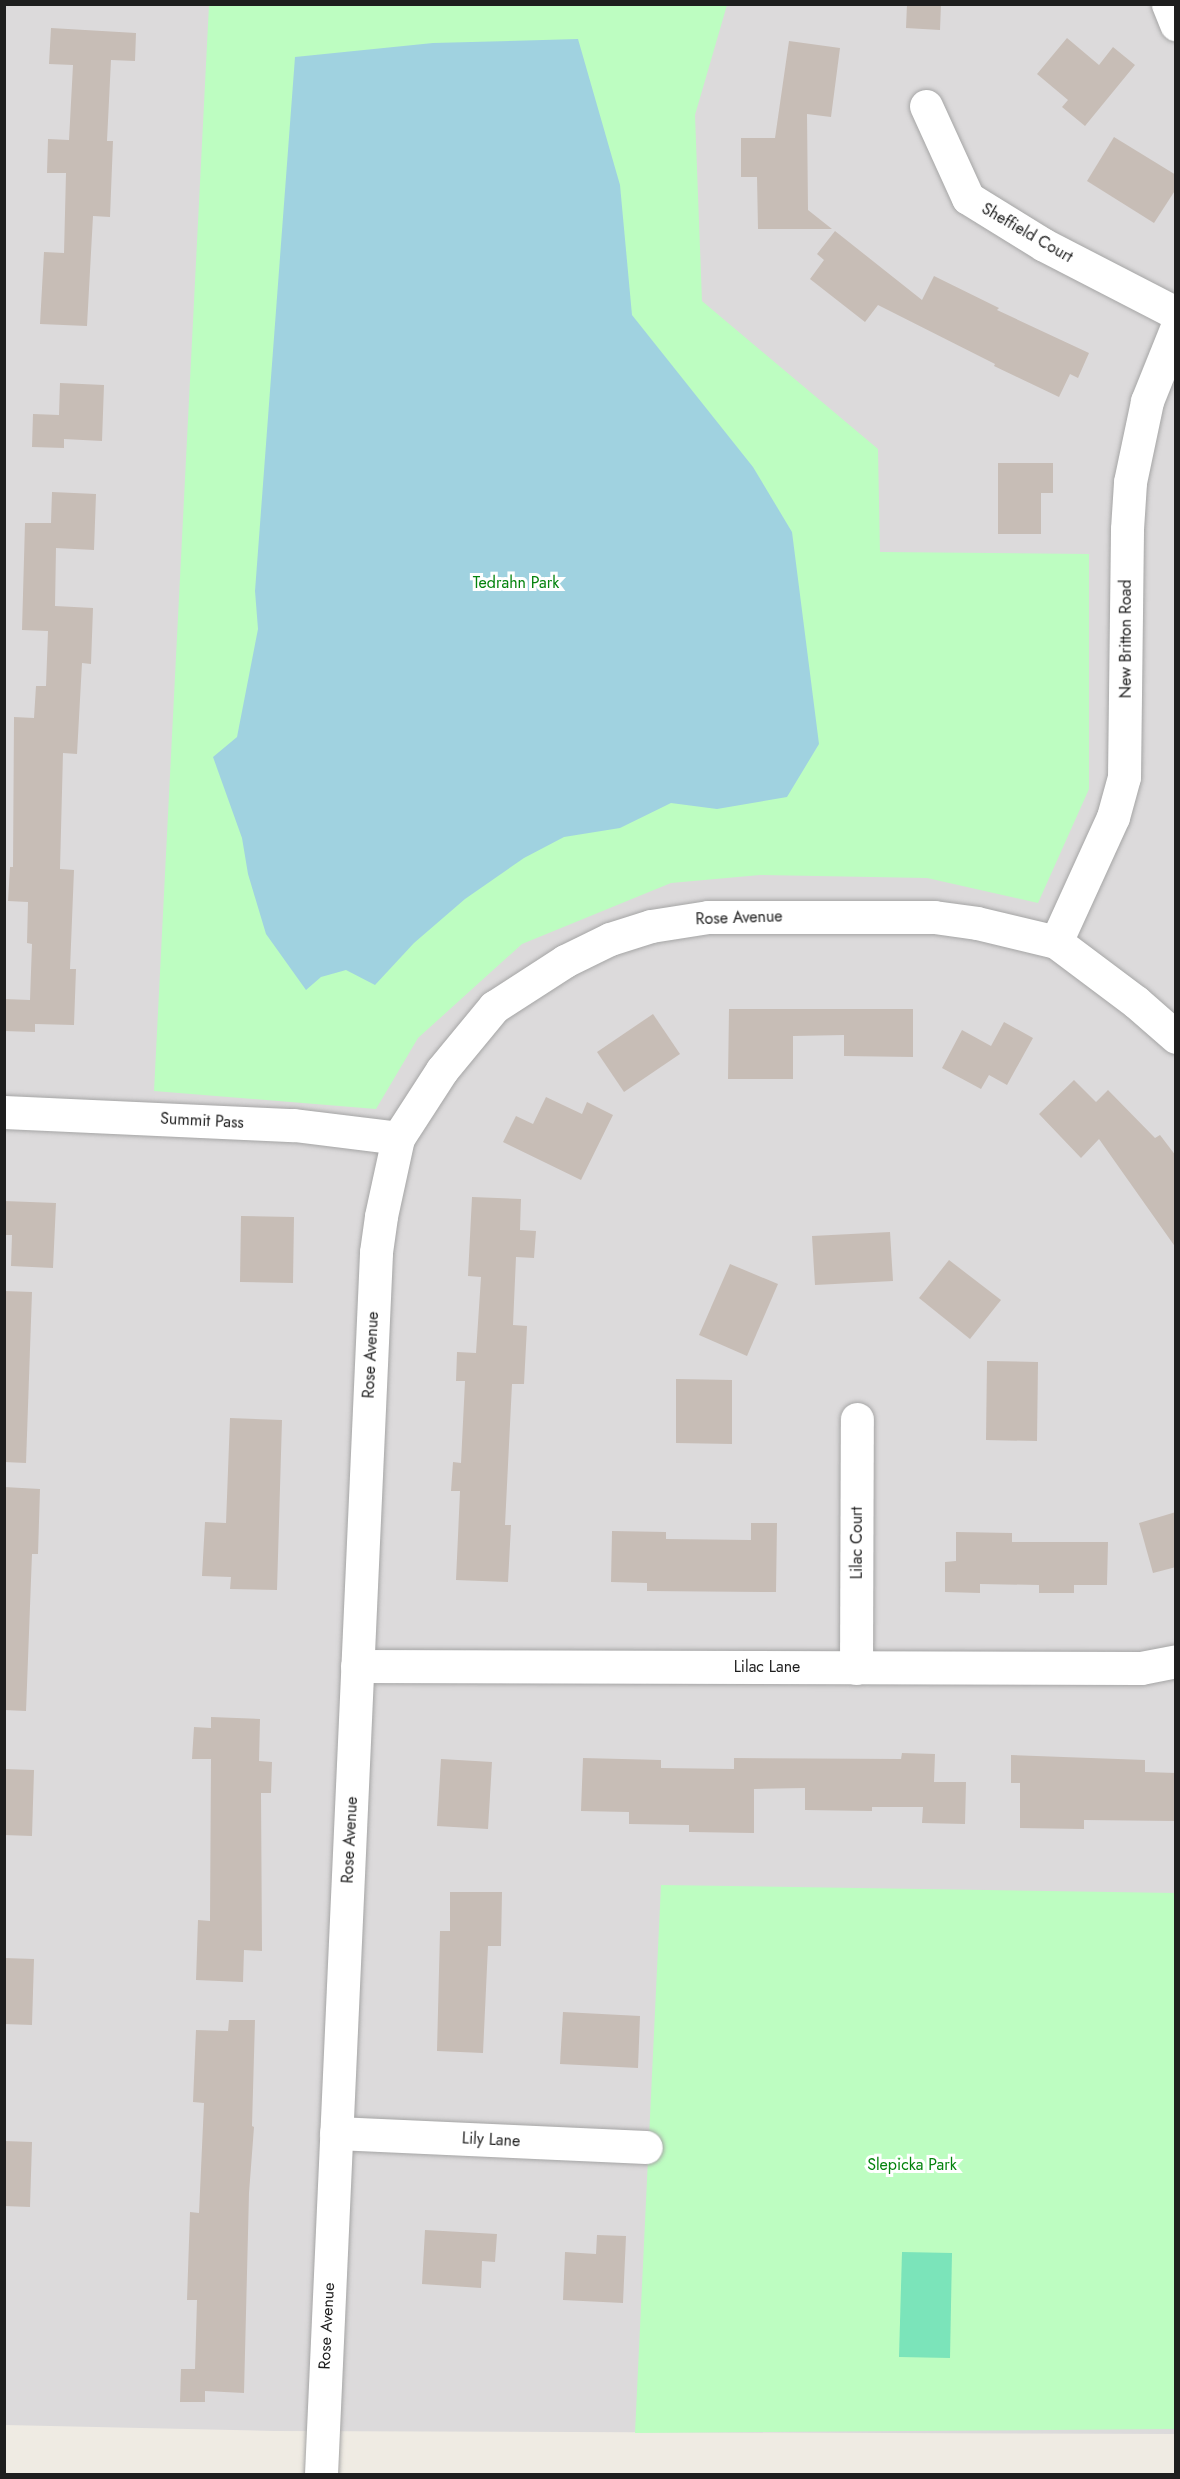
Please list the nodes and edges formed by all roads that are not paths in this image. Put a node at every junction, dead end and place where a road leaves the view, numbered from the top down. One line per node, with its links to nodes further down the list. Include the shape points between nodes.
1 (1168, 4): 2 (street)
2 (1176, 24)
3 (926, 106): 4 (street, Sheffield Court, via 968,198 1044,245)
4 (1176, 313)
5 (1176, 329): 6 (street, New Britton Road, via 1148,401 1130,482 1124,777 1113,817)
6 (1056, 942): 7 (street, Rose Avenue); 9 (street, Rose Avenue, via 934,917 708,916 651,926 610,939 564,961 494,1007 442,1070)
7 (1176, 1037)
8 (4, 1112): 9 (street, Summit Pass, via 294,1125)
9 (398, 1138): 12 (street, Rose Avenue, via 376,1252)
10 (857, 1419): 13 (street, Lilac Court)
11 (1176, 1661): 13 (street, Lilac Lane, via 1141,1668)
12 (357, 1666): 13 (street, Lilac Lane); 14 (street, Rose Avenue)
13 (856, 1668)
14 (336, 2133): 15 (street, Lily Lane); 16 (street, Rose Avenue)
15 (646, 2147)
16 (321, 2475)

